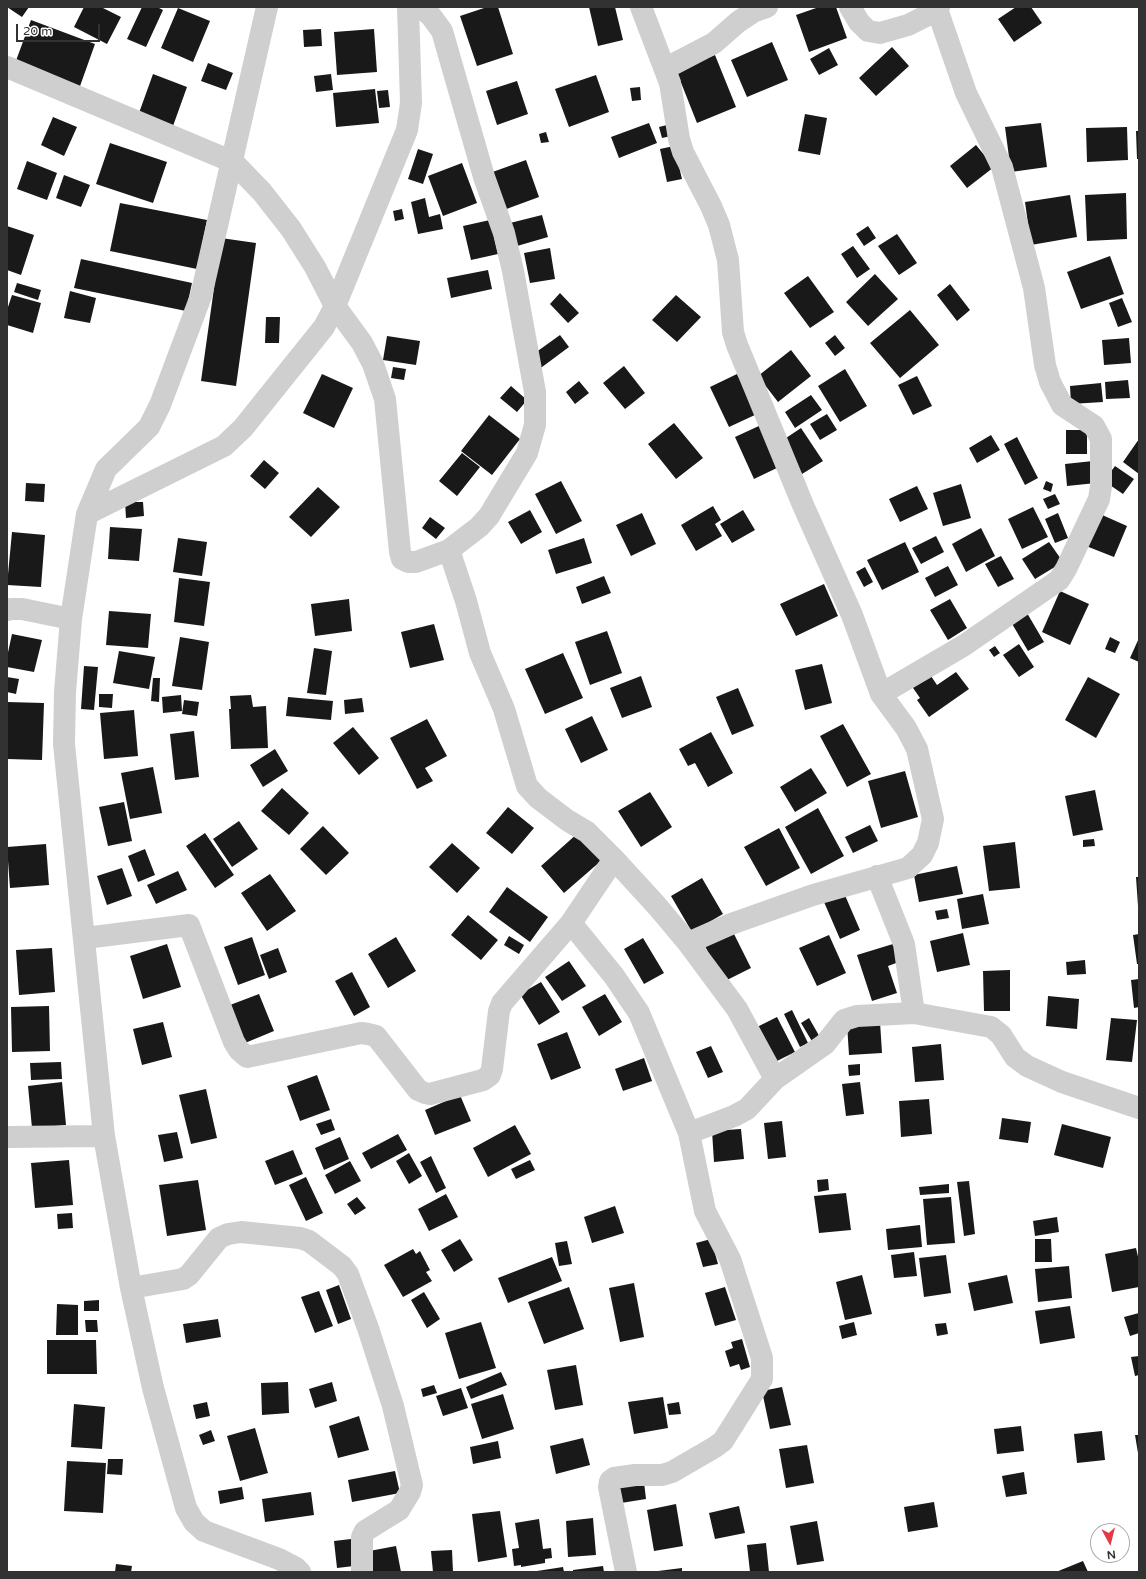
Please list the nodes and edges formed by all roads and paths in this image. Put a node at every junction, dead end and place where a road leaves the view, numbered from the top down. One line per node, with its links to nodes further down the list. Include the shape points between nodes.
1 (267, 7): 10 (street)
2 (408, 7): 11 (street, via 411,103 407,130)
3 (422, 7): 13 (street, via 442,31 484,177 504,233 534,392 535,425 527,453 489,516 480,527)
4 (641, 7): 9 (street)
5 (767, 7): 9 (street, via 738,22 714,43)
6 (850, 7): 7 (street, via 868,31 880,33 908,25)
7 (938, 8): 16 (street, via 966,93 1002,167 1034,288 1050,382 1062,405 1094,426 1101,439 1101,486 1099,499 1059,580 963,646)
8 (7, 67): 10 (street)
9 (666, 68): 16 (street, via 683,152 716,219 728,260 733,332 737,345 852,615)
10 (233, 162): 11 (street, via 262,192 291,229); 12 (street, via 201,296 160,405 149,427 106,470)
11 (335, 306): 12 (street, via 324,327 243,428 224,446); 13 (street, via 362,343 373,364 385,399 402,559 416,562)
12 (87, 514): 15 (street)
13 (449, 550): 17 (street, via 480,653 504,709 527,786 538,798 587,832)
14 (7, 610): 15 (street, via 22,608)
15 (71, 619): 20 (street, via 64,744)
16 (881, 694): 18 (street, via 906,728 917,749 933,819 928,844 922,855 908,868)
17 (614, 859): 19 (street); 21 (street)
18 (878, 876): 21 (street, via 783,905); 22 (street, via 904,944)
19 (572, 923): 20 (street, via 502,1002 490,1074 483,1080 430,1094 418,1090 376,1036 368,1034 361,1033 248,1057 234,1042 189,925); 25 (street, via 614,976 639,1013)
20 (84, 938): 26 (street)
21 (688, 942): 23 (street, via 736,1009)
22 (914, 1012): 23 (street, via 857,1016 844,1020 826,1044); 24 (street, via 991,1027 1001,1035 1014,1057 1026,1066 1062,1082)
23 (775, 1079): 25 (street, via 747,1109)
24 (1139, 1108)
25 (689, 1133): 31 (street, via 705,1211 730,1259 762,1358 762,1379 723,1441 715,1447 672,1472 614,1478 610,1481 609,1487)
26 (104, 1136): 27 (street); 28 (street)
27 (7, 1137)
28 (131, 1288): 29 (street, via 155,1395 186,1508 194,1522 204,1531 279,1559); 30 (street, via 183,1279 219,1238 241,1232 309,1241 342,1266 348,1274 368,1328 393,1406 412,1485 399,1510 364,1531)
29 (300, 1572)
30 (362, 1572)
31 (626, 1572)

